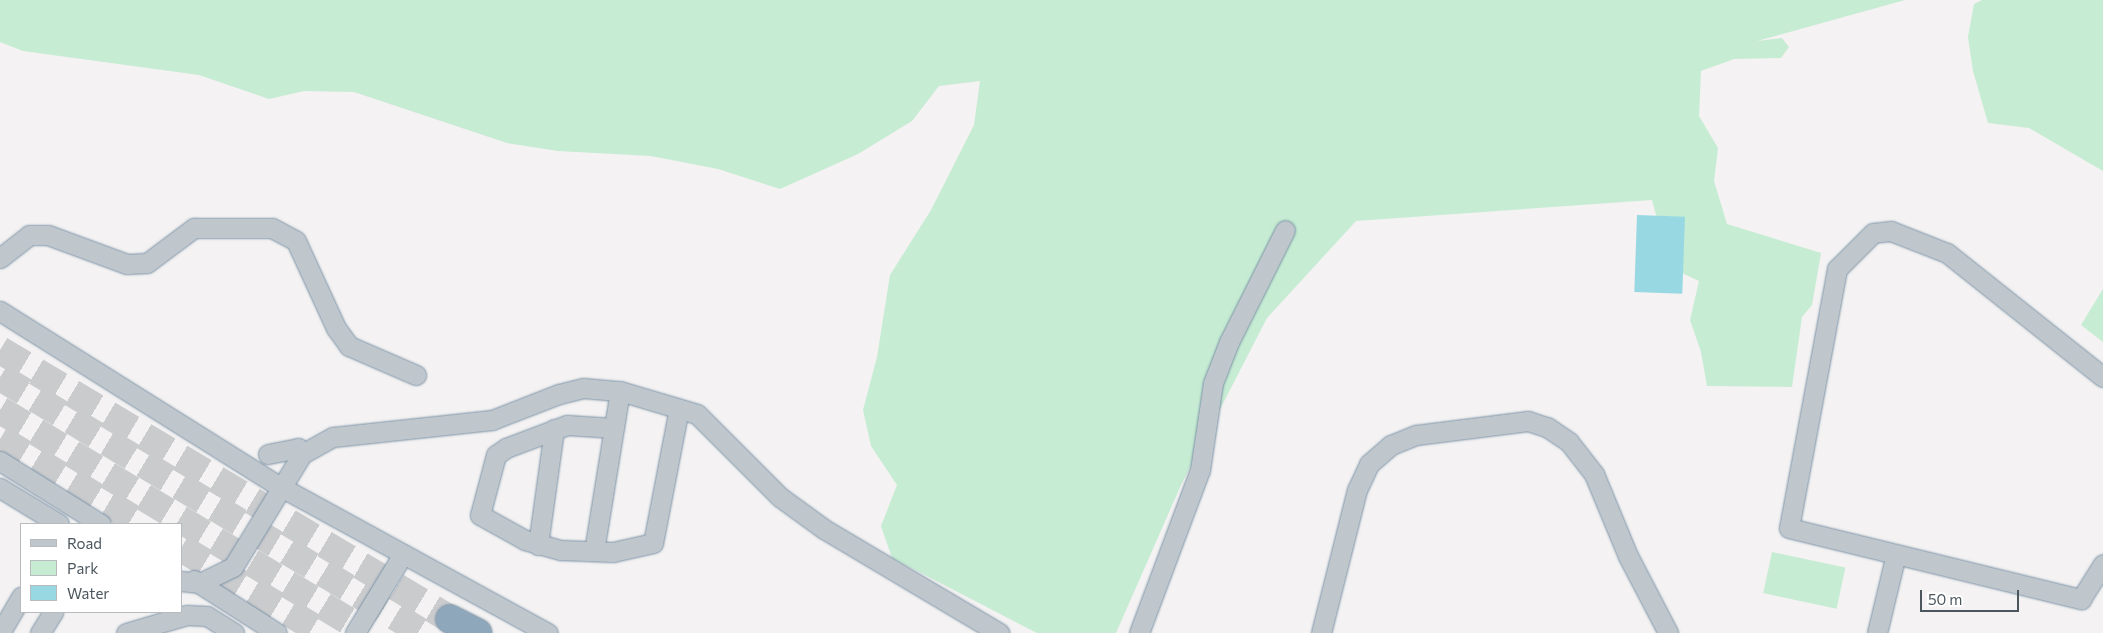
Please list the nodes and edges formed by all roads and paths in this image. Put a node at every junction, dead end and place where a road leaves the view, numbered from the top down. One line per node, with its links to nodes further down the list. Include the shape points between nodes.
1 (1285, 230): 37 (street, via 1212,383 1200,470)
2 (0, 258): 4 (street, via 29,235 48,235 127,264 147,263 194,228 272,228 296,241 336,328 349,346)
3 (0, 310): 13 (street)
4 (416, 374)
5 (2103, 377): 20 (street, via 1947,253 1891,231 1873,233 1837,269 1789,528)
6 (620, 391): 7 (street); 9 (street); 11 (street, via 583,388 492,420 333,436)
7 (679, 408): 18 (street, via 653,543 613,552); 36 (street, via 696,414 774,491 824,529)
8 (554, 428): 9 (street, via 567,425); 17 (street); 17 (street, via 496,455 480,515)
9 (614, 428): 18 (street)
10 (268, 454): 11 (street, via 298,448)
11 (302, 454): 13 (street)
12 (0, 461): 16 (street)
13 (281, 487): 19 (street); 24 (street, via 233,567)
14 (0, 488): 15 (street)
15 (57, 523)
16 (99, 523)
17 (538, 545): 18 (street)
18 (594, 551)
19 (403, 554): 33 (street); 35 (street)
20 (1896, 554): 21 (street, via 2081,598); 40 (street)
21 (2103, 564)
22 (182, 573): 24 (street)
23 (182, 581): 24 (street)
24 (200, 583): 32 (street)
25 (20, 599): 28 (street)
26 (52, 613): 29 (street)
27 (450, 619): 34 (highway)
28 (0, 633)
29 (40, 633)
30 (126, 633): 31 (street, via 187,615 207,616)
31 (234, 633)
32 (277, 633)
33 (355, 633)
34 (478, 633)
35 (548, 633)
36 (999, 633)
37 (1138, 633)
38 (1321, 633): 39 (street, via 1357,490 1369,464 1391,445 1416,434 1528,421 1547,427 1569,442 1594,474 1628,556)
39 (1668, 633)
40 (1877, 633)

